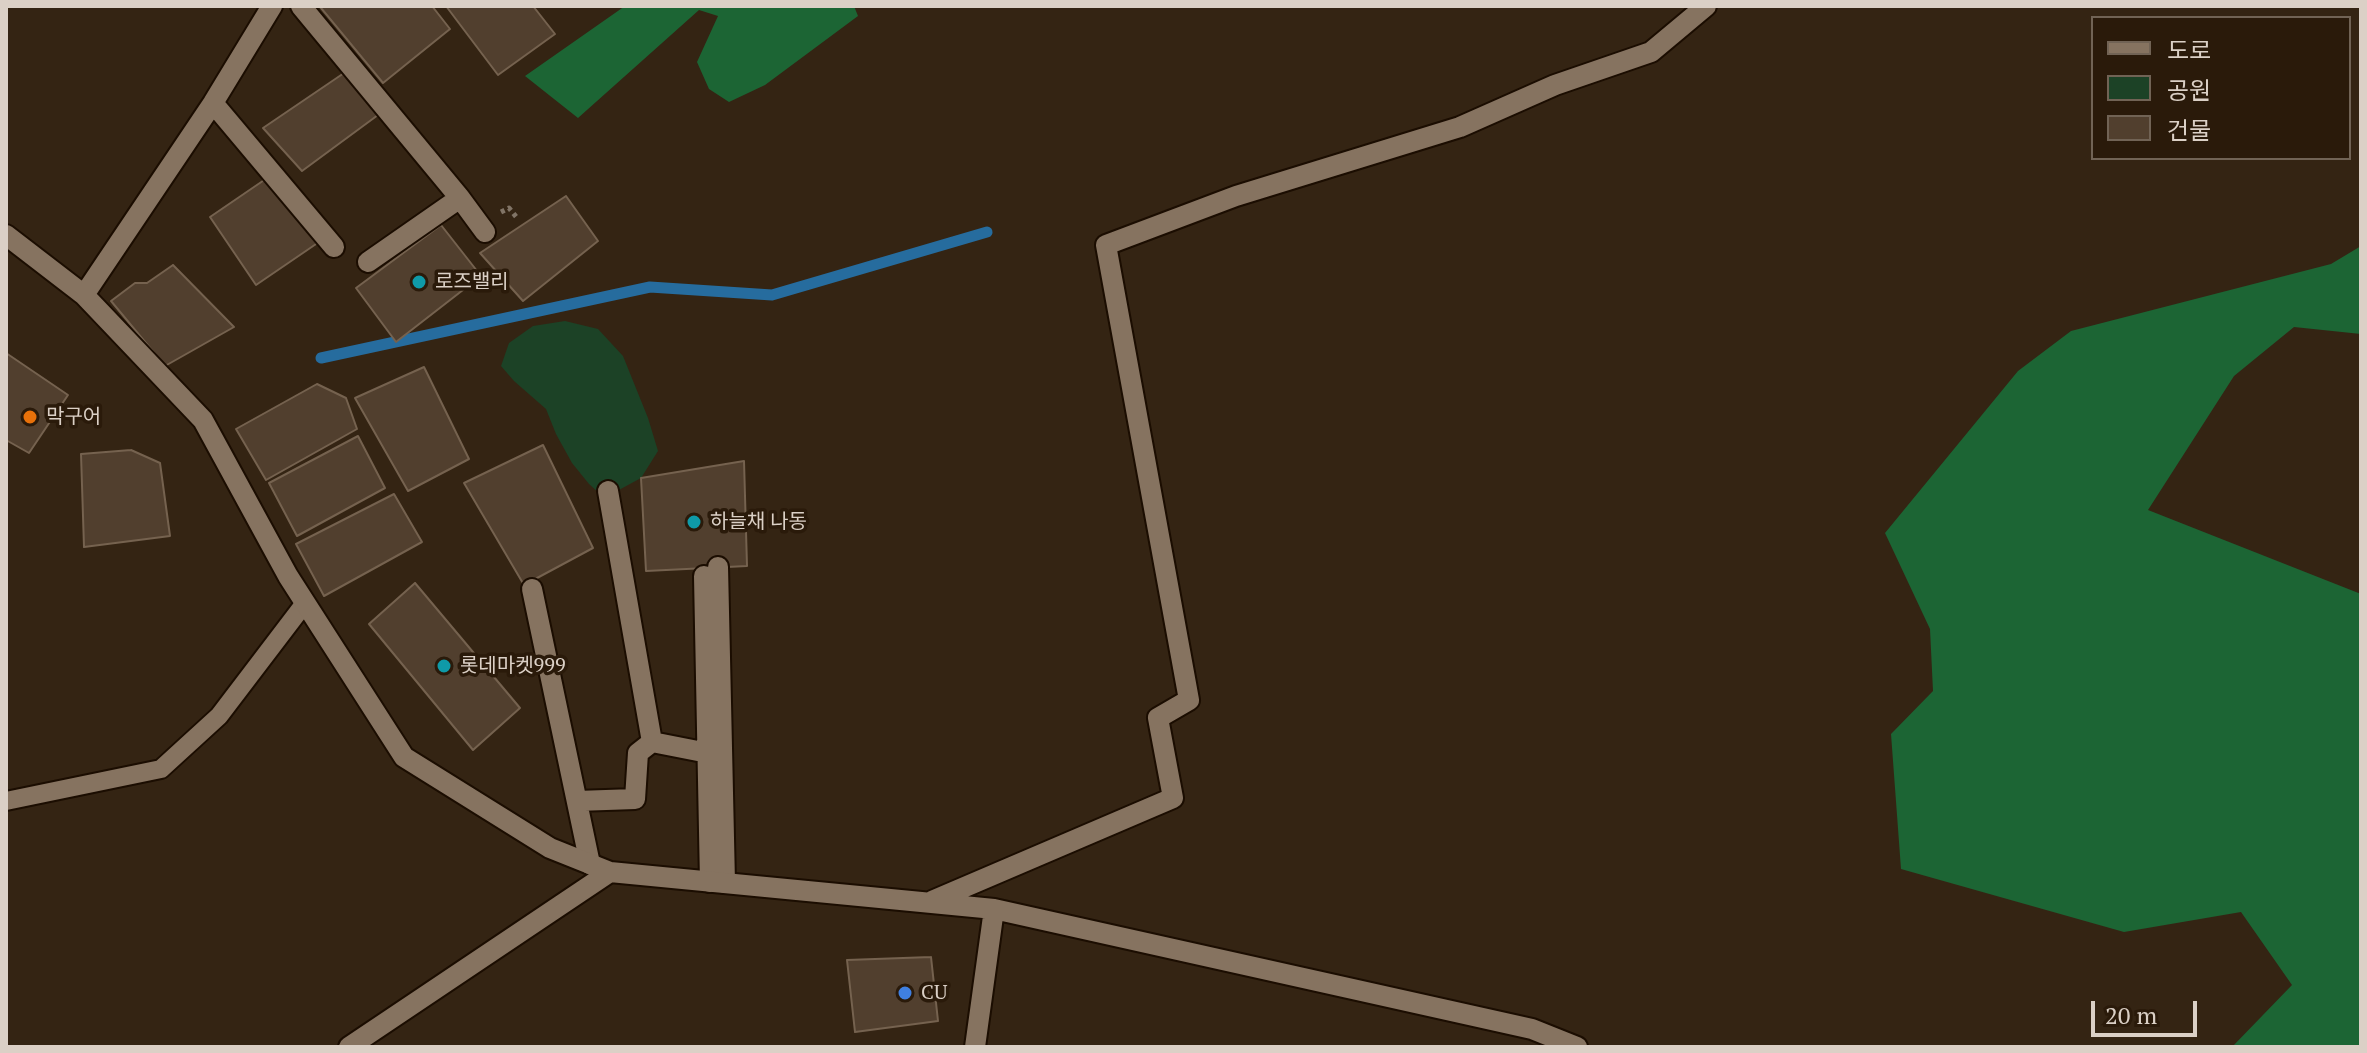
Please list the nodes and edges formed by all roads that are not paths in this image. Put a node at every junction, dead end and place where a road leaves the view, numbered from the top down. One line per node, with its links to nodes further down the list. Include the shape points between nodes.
1 (272, 6): 4 (street)
2 (301, 6): 5 (street)
3 (1706, 6): 20 (street, via 1651,52 1555,85 1460,127 1236,196 1106,245 1189,700 1158,718 1173,798)
4 (213, 103): 8 (street); 10 (street)
5 (460, 198): 6 (street); 9 (street)
6 (485, 232)
7 (6, 235): 10 (street)
8 (334, 247)
9 (368, 262)
10 (84, 295): 13 (street, via 203,420)
11 (608, 491): 14 (street)
12 (532, 589): 17 (street)
13 (305, 603): 16 (lane, via 219,716 161,769); 18 (street, via 404,757 550,848)
14 (652, 742): 15 (street); 17 (street, via 638,753 635,799)
15 (708, 753): 19 (street); 19 (street, via 711,572)
16 (6, 801)
17 (577, 801): 18 (street)
18 (600, 868): 19 (street); 22 (street)
19 (717, 883): 20 (street)
20 (928, 903): 21 (street)
21 (994, 909): 23 (street); 24 (street, via 1532,1029)
22 (349, 1047)
23 (975, 1047)
24 (1577, 1047)

